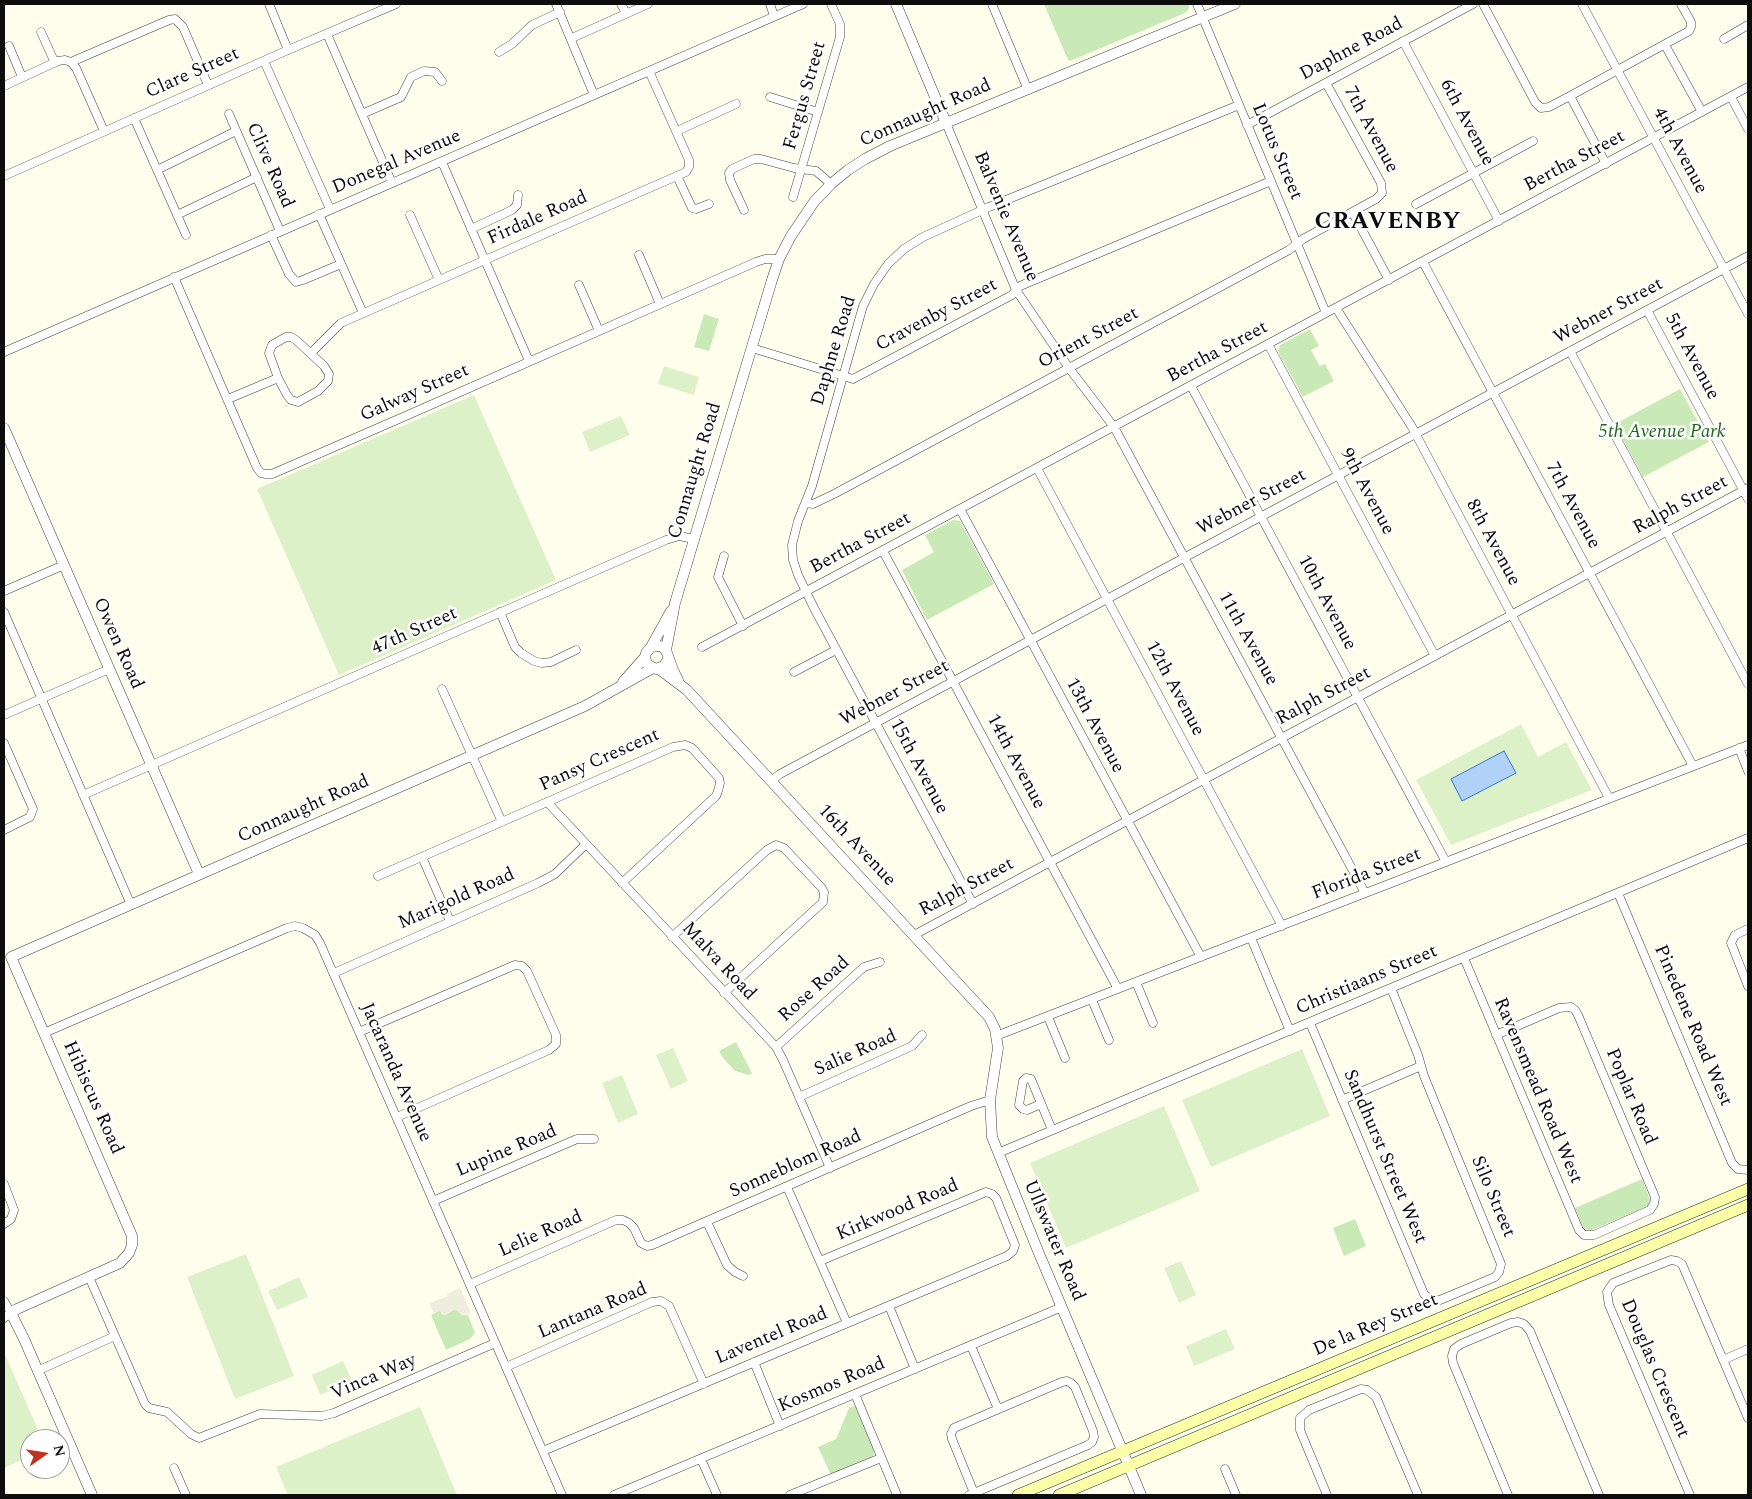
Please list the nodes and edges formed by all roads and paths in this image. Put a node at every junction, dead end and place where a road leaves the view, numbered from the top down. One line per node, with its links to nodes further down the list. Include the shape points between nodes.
1 (269, 4): 31 (street)
2 (371, 4): 19 (street)
3 (396, 4): 19 (street, Clare Street)
4 (556, 4): 18 (street)
5 (621, 4): 20 (street)
6 (648, 4): 20 (street)
7 (770, 4): 21 (street)
8 (803, 4): 21 (street, Donegal Avenue)
9 (831, 4): 51 (street, Fergus Street, via 841,31)
10 (896, 4): 56 (street, Balvenie Avenue)
11 (992, 4): 44 (street)
12 (1197, 4): 22 (street, Lotus Street)
13 (1235, 4): 22 (street, Connaught Road)
14 (1473, 4): 28 (street, Daphne Road)
15 (1483, 4): 46 (street, via 1535,102 1541,108 1549,107)
16 (1582, 4): 36 (street, 4th Avenue)
17 (1681, 4): 29 (street, via 1690,19 1690,31)
18 (560, 12): 26 (street); 32 (street, via 532,25)
19 (375, 13): 25 (street, Clare Street)
20 (626, 14): 26 (street)
21 (774, 16): 37 (street, Donegal Avenue)
22 (1202, 17): 44 (street, Connaught Road); 50 (street, Lotus Street)
23 (1748, 25): 27 (street)
24 (41, 32): 34 (street)
25 (327, 34): 31 (street, Clare Street); 54 (street)
26 (572, 38): 45 (street)
27 (1724, 38)
28 (1403, 41): 40 (street, Daphne Road); 68 (street, 6th Avenue)
29 (1666, 45): 36 (street); 52 (street)
30 (8, 46): 38 (street)
31 (288, 50): 33 (street, Clare Street)
32 (499, 52)
33 (264, 61): 41 (street, Clare Street); 80 (street)
34 (55, 62): 35 (street); 38 (street)
35 (71, 62): 41 (street, via 175,19 183,27); 59 (street)
36 (1618, 70): 46 (street); 62 (street, 4th Avenue)
37 (650, 71): 45 (street, Donegal Avenue); 61 (street)
38 (22, 78): 42 (street)
39 (442, 81): 54 (street, via 435,72 424,71 412,77 401,96)
40 (1326, 83): 57 (street, Daphne Road); 75 (street, 7th Avenue, via 1381,183)
41 (208, 85): 55 (street, Clare Street)
42 (4, 86)
43 (1748, 87): 48 (street, Bertha Street)
44 (1028, 90): 56 (street, Connaught Road)
45 (594, 95): 64 (street, Donegal Avenue)
46 (1570, 96): 65 (street)
47 (770, 97): 51 (street)
48 (1731, 97): 52 (street, Bertha Street); 58 (street)
49 (736, 104): 61 (street)
50 (1239, 104): 57 (street, Lotus Street); 82 (street, Daphne Road)
51 (818, 112): 66 (street, Fergus Street)
52 (1702, 112): 62 (street, Bertha Street)
53 (229, 114): 60 (street, Clive Road)
54 (362, 114): 73 (street)
55 (134, 118): 59 (street, Clare Street); 67 (street)
56 (946, 123): 74 (street, Connaught Road, via 865,159); 82 (street, Balvenie Avenue)
57 (1247, 125): 72 (street, Lotus Street)
58 (1748, 129)
59 (104, 131): 69 (street, Clare Street)
60 (236, 131): 67 (street); 71 (street, Clive Road)
61 (676, 131): 70 (street, via 689,164 686,172)
62 (1653, 138): 65 (street, Bertha Street); 99 (street, 4th Avenue)
63 (1533, 141): 68 (street)
64 (442, 162): 73 (street, Donegal Avenue); 88 (street)
65 (1606, 164): 87 (street, Bertha Street)
66 (801, 169): 74 (street, via 816,172); 77 (street, Fergus Street); 81 (street, via 758,158 732,169 729,176)
67 (157, 170): 85 (street)
68 (1474, 173): 79 (street); 87 (street, 6th Avenue)
69 (4, 176)
70 (677, 176): 78 (street, via 692,208 696,210); 96 (street, Firdale Road)
71 (257, 177): 85 (street); 89 (street, Clive Road)
72 (1271, 181): 92 (street, Lotus Street); 104 (street, Cravenby Street)
73 (392, 183): 80 (street, Donegal Avenue)
74 (831, 184): 95 (street, Connaught Road, via 801,219)
75 (1382, 193): 83 (street, Orient Street)
76 (518, 195): 88 (street, via 517,205 512,210)
77 (793, 198)
78 (710, 204)
79 (1416, 204)
80 (330, 209): 84 (street, Donegal Avenue)
81 (744, 210)
82 (982, 210): 104 (street, Balvenie Avenue); 119 (street, Daphne Road, via 918,239 888,264 863,306)
83 (1353, 213): 92 (street, Orient Street); 102 (street)
84 (319, 214): 89 (street, Donegal Avenue); 98 (street)
85 (177, 215): 90 (street)
86 (410, 215): 101 (street)
87 (1499, 220): 97 (street, Bertha Street)
88 (471, 229): 96 (street)
89 (280, 231): 91 (street, Donegal Avenue)
90 (186, 234)
91 (271, 235): 98 (street, via 296,282); 100 (street, Donegal Avenue)
92 (1297, 244): 108 (street, Lotus Street); 118 (street, Orient Street)
93 (639, 255): 105 (street)
94 (1748, 256): 99 (street, Webner Street)
95 (779, 259): 105 (street, Galway Street, via 756,262); 113 (street, Connaught Road)
96 (484, 261): 101 (street, Firdale Road); 117 (street)
97 (1423, 262): 102 (street, Bertha Street); 122 (street, 7th Avenue)
98 (341, 264): 109 (street)
99 (1724, 269): 107 (street, Webner Street); 110 (street, 4th Avenue)
100 (174, 277): 115 (street, Donegal Avenue); 123 (street, Galway Street)
101 (440, 280): 109 (street, Firdale Road)
102 (1389, 280): 106 (street, Bertha Street)
103 (579, 285): 111 (street)
104 (1016, 290): 118 (street, Balvenie Avenue); 119 (street, Cravenby Street, via 853,379)
105 (660, 304): 111 (street, Galway Street)
106 (1336, 308): 108 (street, Bertha Street); 126 (street, 8th Avenue)
107 (1648, 310): 114 (street, Webner Street); 129 (street, 5th Avenue)
108 (1326, 313): 112 (street, Bertha Street)
109 (363, 314): 116 (street, Firdale Road, via 338,326)
110 (1748, 314)
111 (599, 331): 117 (street, Galway Street)
112 (1268, 344): 121 (street, Bertha Street); 128 (street, 9th Avenue)
113 (752, 348): 119 (street); 135 (street, Connaught Road)
114 (1570, 351): 122 (street, Webner Street); 134 (street)
115 (4, 352)
116 (311, 353): 120 (street, via 291,337 274,343 270,353); 120 (street, via 329,374 328,381 315,394 294,402)
117 (529, 362): 123 (street, Galway Street, via 269,474 261,473 257,468)
118 (1068, 368): 124 (street, Balvenie Avenue); 131 (street, Orient Street, via 834,494 812,504)
119 (844, 377): 131 (street, Daphne Road)
120 (278, 378): 123 (street)
121 (1191, 386): 124 (street, Bertha Street); 133 (street, 10th Avenue)
122 (1493, 392): 126 (street, Webner Street); 140 (street, 7th Avenue)
123 (228, 399)
124 (1114, 426): 127 (street, Bertha Street); 138 (street, 11th Avenue)
125 (4, 428): 139 (street, Owen Road)
126 (1416, 434): 128 (street, Webner Street); 147 (street, 8th Avenue)
127 (1037, 468): 132 (street, Bertha Street); 143 (street, 12th Avenue)
128 (1339, 475): 133 (street, Webner Street); 155 (street, 9th Avenue)
129 (1746, 489): 130 (street, 5th Avenue); 134 (street, Ralph Street)
130 (1748, 500)
131 (806, 503): 142 (street, Daphne Road, via 792,545 793,560)
132 (960, 509): 136 (street, Bertha Street); 149 (street, 13th Avenue)
133 (1262, 516): 138 (street, Webner Street); 165 (street, 10th Avenue)
134 (1666, 532): 140 (street, Ralph Street); 161 (street)
135 (694, 539): 144 (street, Connaught Road); 146 (street, 47th Street, via 679,536 666,540)
136 (883, 550): 142 (street, Bertha Street); 160 (street, 14th Avenue)
137 (724, 556): 148 (street, via 718,577)
138 (1184, 558): 143 (street, Webner Street); 169 (street, 11th Avenue)
139 (64, 565): 141 (street); 157 (street, Owen Road)
140 (1590, 573): 147 (street, Ralph Street); 175 (street, 7th Avenue)
141 (4, 591)
142 (806, 592): 148 (street, Bertha Street); 153 (street, 15th Avenue)
143 (1107, 599): 149 (street, Webner Street); 178 (street, 12th Avenue)
144 (675, 603): 150 (street, Connaught Road); 154 (street, Connaught Road)
145 (4, 612): 166 (street)
146 (500, 612): 152 (street, via 515,647 534,660 551,662); 174 (street, 47th Street)
147 (1512, 614): 155 (street, Ralph Street); 180 (street, 8th Avenue)
148 (743, 626): 151 (street, Bertha Street)
149 (1030, 640): 160 (street, Webner Street); 182 (street, 13th Avenue)
150 (651, 647): 154 (street, via 660,646); 156 (street)
151 (702, 647)
152 (576, 650)
153 (836, 650): 159 (street); 168 (street, 15th Avenue)
154 (667, 654): 158 (street, via 664,666); 162 (street, 16th Avenue)
155 (1435, 656): 165 (street, Ralph Street)
156 (645, 657): 158 (street, via 647,664); 163 (street, Connaught Road)
157 (109, 669): 166 (street); 174 (street, Owen Road)
158 (656, 669): 162 (street, 16th Avenue); 163 (street, Connaught Road)
159 (794, 672)
160 (954, 681): 168 (street, Webner Street); 188 (street, 14th Avenue)
161 (1748, 684)
162 (682, 685): 177 (street, 16th Avenue)
163 (617, 688): 173 (street, Connaught Road, via 585,706)
164 (442, 689): 173 (street)
165 (1358, 697): 169 (street, Ralph Street); 189 (street, 10th Avenue)
166 (42, 699): 167 (street); 179 (street)
167 (4, 715)
168 (876, 723): 177 (street, Webner Street); 195 (street, 15th Avenue)
169 (1282, 738): 178 (street, Ralph Street); 193 (street, 11th Avenue)
170 (4, 743): 184 (street, via 33,809 27,819)
171 (1748, 745): 172 (street, Florida Street)
172 (1739, 748): 175 (street, Florida Street); 176 (street)
173 (472, 756): 183 (street); 190 (street, Connaught Road)
174 (151, 765): 179 (street, 47th Street); 190 (street, Owen Road)
175 (1693, 766): 180 (street, Florida Street)
176 (1748, 771)
177 (771, 780): 200 (street, 16th Avenue)
178 (1204, 780): 182 (street, Ralph Street); 198 (street, 12th Avenue)
179 (83, 795): 196 (street)
180 (1610, 798): 189 (street, Florida Street)
181 (547, 802): 183 (street, Pansy Crescent); 186 (street, Malva Road); 192 (street, Pansy Crescent, via 674,747 685,745 696,752 719,778 716,796)
182 (1127, 821): 188 (street, Ralph Street); 203 (street, 13th Avenue)
183 (502, 822): 187 (street, Pansy Crescent)
184 (4, 830)
185 (1748, 838): 194 (street, Christiaans Street)
186 (586, 844): 192 (street, Malva Road); 197 (street, Marigold Road, via 555,874)
187 (422, 857): 191 (street, Pansy Crescent); 197 (street)
188 (1050, 862): 195 (street, Ralph Street); 211 (street, 14th Avenue)
189 (1446, 862): 193 (street, Florida Street)
190 (199, 874): 196 (street, Connaught Road)
191 (378, 876)
192 (622, 883): 201 (street, Malva Road)
193 (1365, 893): 198 (street, Florida Street)
194 (1618, 893): 204 (street, Christiaans Street); 236 (street, Pinedene Road West, via 1732,1163 1738,1169)
195 (973, 904): 200 (street, Ralph Street)
196 (130, 905): 205 (street, Connaught Road)
197 (450, 920): 207 (street, Marigold Road)
198 (1282, 926): 202 (street, Florida Street)
199 (1748, 929): 209 (street, via 1736,935 1731,943)
200 (914, 935): 222 (street, 16th Avenue, via 985,1012)
201 (672, 937): 212 (street, Malva Road); 212 (street, via 772,847 780,846 790,854 821,887 823,902)
202 (1251, 938): 203 (street, Florida Street); 217 (street)
203 (1200, 957): 208 (street, Florida Street)
204 (1464, 958): 210 (street, Christiaans Street); 221 (street, Ravensmead Road West)
205 (7, 959): 219 (street, Hibiscus Road)
206 (880, 962): 224 (street, Rose Road, via 864,967)
207 (334, 973): 218 (street, Jacaranda Avenue); 219 (street, Jacaranda Avenue, via 315,935 303,928 291,927)
208 (1136, 982): 211 (street, Florida Street); 215 (street)
209 (1748, 986)
210 (1391, 988): 216 (street, Christiaans Street); 226 (street, Silo Street)
211 (1118, 989): 213 (street, Florida Street)
212 (724, 993): 224 (street, Malva Road)
213 (1092, 1000): 214 (street, Florida Street); 223 (street)
214 (1048, 1016): 222 (street, Florida Street); 225 (street)
215 (1153, 1023)
216 (1310, 1023): 217 (street, Christiaans Street); 229 (street, Sandhurst Street West)
217 (1290, 1031): 232 (street, Christiaans Street)
218 (360, 1032): 231 (street, Jacaranda Avenue); 231 (street, via 515,965 527,971 556,1035 556,1044 549,1050)
219 (44, 1033): 249 (street, Hibiscus Road, via 131,1231 129,1253 120,1263)
220 (922, 1035): 227 (street, Salie Road, via 912,1046)
221 (1496, 1035): 246 (street, Ravensmead Road West, via 1577,1227); 246 (street, Poplar Road, via 1559,1008 1571,1007 1578,1015 1655,1197 1650,1210 1594,1235)
222 (996, 1036): 228 (street, Ullswater Road, via 997,1055)
223 (1109, 1040)
224 (776, 1048): 227 (street, Malva Road)
225 (1065, 1058)
226 (1421, 1066): 229 (street); 251 (street, Silo Street, via 1501,1261 1495,1276 1440,1300)
227 (799, 1097): 235 (street, Malva Road)
228 (990, 1100): 234 (street, Ullswater Road, via 990,1127); 235 (street, Sonneblom Road)
229 (1342, 1100): 251 (street, Sandhurst Street West, via 1424,1294)
230 (1041, 1104): 232 (street)
231 (396, 1117): 241 (street, Jacaranda Avenue)
232 (1052, 1130): 234 (street, Christiaans Street)
233 (594, 1139): 241 (street, Lupine Road, via 577,1139)
234 (998, 1153): 254 (street, Ullswater Road)
235 (830, 1168): 238 (street, Sonneblom Road)
236 (1748, 1170)
237 (4, 1184): 245 (street, via 13,1206 13,1216)
238 (787, 1187): 244 (street, Sonneblom Road); 247 (street)
239 (1746, 1190): 242 (street); 272 (main road, De la Rey Street)
240 (989, 1193): 247 (street, Kirkwood Road, via 982,1193); 253 (street, Laventel Road, via 996,1198 1014,1242 1013,1251)
241 (433, 1200): 250 (street, Jacaranda Avenue)
242 (1748, 1204): 275 (main road, De la Rey Street)
243 (626, 1221): 244 (street, Sonneblom Road, via 634,1228 639,1241 650,1246); 250 (street, Lelie Road, via 613,1222)
244 (707, 1222): 248 (street, via 727,1265)
245 (4, 1224)
246 (1584, 1235)
247 (820, 1261): 256 (street)
248 (743, 1276)
249 (89, 1277): 255 (street); 257 (street, Vinca Way)
250 (470, 1284): 258 (street, Jacaranda Avenue)
251 (1431, 1300)
252 (4, 1301): 255 (street)
253 (889, 1306): 256 (street, Laventel Road); 264 (street)
254 (1062, 1307): 259 (street, Kosmos Road); 272 (street, Ullswater Road)
255 (7, 1315): 265 (street)
256 (847, 1323): 262 (street, Laventel Road)
257 (115, 1336): 258 (street, Vinca Way, via 145,1404 167,1412 199,1438 260,1414 322,1416 334,1413); 265 (street)
258 (495, 1343): 263 (street, Jacaranda Avenue)
259 (971, 1346): 264 (street, Kosmos Road); 268 (street)
260 (1748, 1349): 261 (street)
261 (1723, 1360): 269 (street, Douglas Crescent); 294 (street, Douglas Crescent, via 1682,1264 1671,1260 1609,1287 1609,1304)
262 (754, 1362): 266 (street, Laventel Road); 270 (street)
263 (506, 1367): 266 (street, Lantana Road, via 658,1301 669,1306); 271 (street, Jacaranda Avenue)
264 (915, 1369): 267 (street, Kosmos Road)
265 (38, 1371): 279 (street)
266 (704, 1384): 271 (street, Laventel Road)
267 (854, 1394): 270 (street, Kosmos Road); 273 (street)
268 (998, 1409): 278 (street, via 956,1426 952,1432); 278 (street, via 1069,1382 1079,1396 1094,1440)
269 (1748, 1418)
270 (780, 1426): 274 (street, Kosmos Road)
271 (542, 1451): 281 (street, Jacaranda Avenue)
272 (1123, 1451): 275 (street, Ullswater Road); 286 (main road, De la Rey Street)
273 (881, 1458): 284 (street); 285 (street)
274 (702, 1459): 282 (street, Kosmos Road); 283 (street)
275 (1129, 1466): 287 (main road, De la Rey Street); 288 (street, Ullswater Road)
276 (174, 1468): 280 (street)
277 (1225, 1469): 289 (street)
278 (971, 1494)
279 (92, 1495)
280 (186, 1495)
281 (562, 1495)
282 (614, 1495)
283 (717, 1495)
284 (790, 1495)
285 (897, 1495)
286 (1018, 1495)
287 (1059, 1495)
288 (1142, 1495)
289 (1236, 1495)
290 (1327, 1495): 291 (street, via 1298,1425 1300,1418 1309,1410 1361,1389 1376,1397)
291 (1418, 1495)
292 (1508, 1495): 293 (street, via 1452,1356 1460,1344 1518,1322 1530,1330)
293 (1599, 1495)
294 (1690, 1495)

